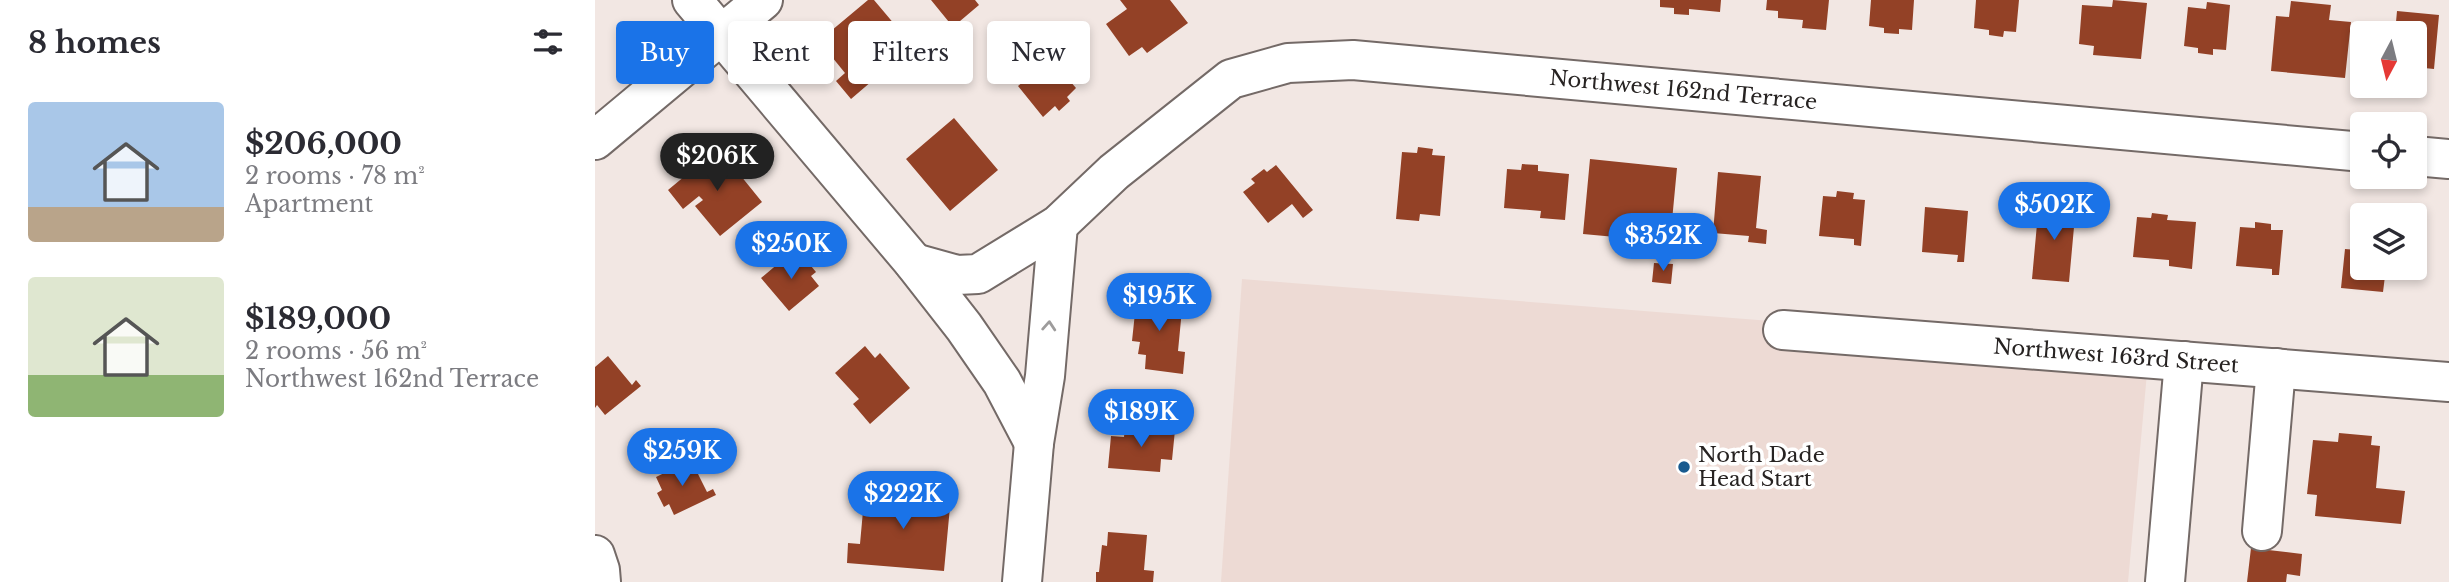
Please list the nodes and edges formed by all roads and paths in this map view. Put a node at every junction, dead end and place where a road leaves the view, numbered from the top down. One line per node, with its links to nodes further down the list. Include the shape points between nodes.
1 (692, 0): 3 (street)
2 (763, 0): 3 (street)
3 (722, 34): 4 (street); 9 (street)
4 (595, 141)
5 (2350, 151): 8 (street, Northwest 162nd Terrace, via 1353,60 1288,63 1231,79 1114,172)
6 (2427, 157): 7 (street)
7 (2449, 159)
8 (1058, 225): 10 (street, Northwest 162nd Terrace); 11 (street)
9 (914, 263): 10 (street, via 957,275); 12 (street)
10 (992, 265): 11 (street, via 1032,261); 12 (street, via 967,294)
11 (1052, 282): 16 (street, one-way to 11)
12 (964, 327): 17 (street)
13 (1783, 330): 14 (street, Northwest 163rd Street)
14 (2183, 361): 15 (street, Northwest 163rd Street); 24 (street)
15 (2276, 368): 18 (street, Northwest 163rd Street); 20 (street)
16 (1045, 376): 17 (street, via 1022,385); 19 (street)
17 (1002, 382): 19 (street)
18 (2449, 382)
19 (1034, 443): 23 (street)
20 (2262, 531)
21 (595, 555): 22 (street)
22 (601, 582)
23 (1022, 582)
24 (2165, 582)

